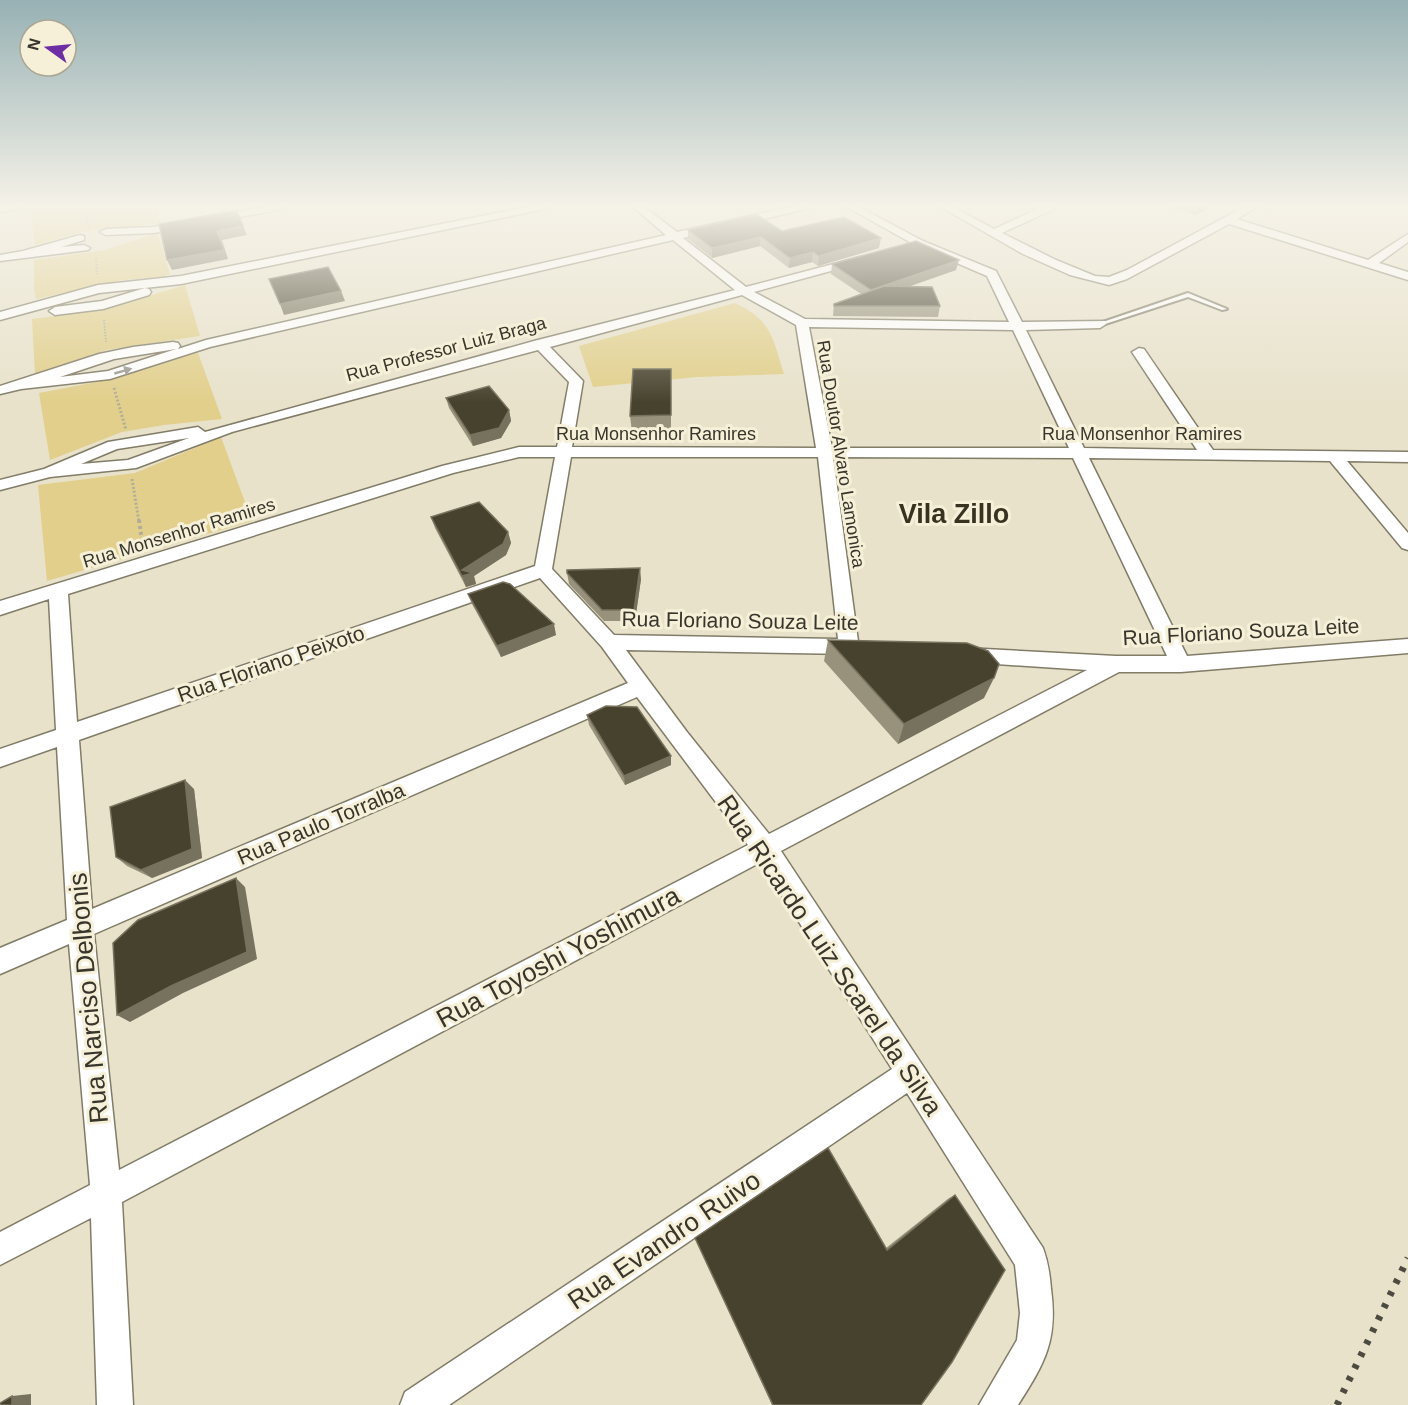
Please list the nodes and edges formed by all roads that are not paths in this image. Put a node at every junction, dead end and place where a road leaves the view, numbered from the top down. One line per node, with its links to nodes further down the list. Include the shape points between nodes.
1 (218, 273): 8 (street)
2 (513, 273): 19 (street)
3 (721, 273): 10 (street, Rua Doutor Alvaro Lamonica)
4 (815, 273): 10 (street, Rua Professor Luiz Braga)
5 (989, 273): 18 (street)
6 (1073, 273): 7 (street, via 1110,281)
7 (1132, 273)
8 (181, 280): 9 (street); 12 (street)
9 (115, 286): 11 (street); 12 (street, via 119,296)
10 (745, 292): 16 (street, Rua Doutor Alvaro Lamonica); 20 (street, Rua Professor Luiz Braga)
11 (82, 294): 13 (street); 15 (street)
12 (116, 301): 13 (street)
13 (88, 308): 15 (street)
14 (1224, 309): 17 (lane, via 1188,295)
15 (6, 315)
16 (802, 323): 18 (street); 33 (street, Rua Doutor Alvaro Lamonica)
17 (1100, 324): 18 (street)
18 (1018, 326): 32 (street)
19 (206, 344): 21 (street); 24 (street)
20 (539, 344): 28 (street, Rua Professor Luiz Braga); 31 (street, via 576,381)
21 (141, 349): 23 (street); 24 (street)
22 (1139, 352): 34 (street)
23 (95, 360): 25 (street); 26 (street)
24 (145, 364): 25 (street, one-way to 24)
25 (98, 376): 26 (street)
26 (23, 385): 27 (street)
27 (0, 390)
28 (227, 429): 29 (street, Rua Professor Luiz Braga); 35 (street, Rua Professor Luiz Braga)
29 (149, 438): 30 (street, Rua Professor Luiz Braga); 35 (street, via 159,444)
30 (113, 445): 38 (street, via 105,458); 39 (street, Rua Professor Luiz Braga)
31 (564, 453): 33 (street, Rua Monsenhor Ramires); 42 (street); 43 (street, Rua Monsenhor Ramires, via 519,452 448,469)
32 (1080, 453): 33 (street, Rua Monsenhor Ramires); 34 (street, Rua Monsenhor Ramires); 51 (street)
33 (825, 454): 47 (street, Rua Doutor Alvaro Lamonica)
34 (1208, 454): 36 (street, Rua Monsenhor Ramires)
35 (159, 455): 38 (street, Rua Professor Luiz Braga)
36 (1335, 457): 37 (street, Rua Monsenhor Ramires); 41 (street)
37 (1408, 457)
38 (109, 469): 39 (street, Rua Professor Luiz Braga)
39 (50, 472): 40 (street, Rua Professor Luiz Braga)
40 (0, 485)
41 (1408, 544)
42 (543, 570): 45 (street, Rua Ricardo Luiz Scarel da Silva); 53 (street, Rua Floriano Peixoto)
43 (58, 591): 44 (street, Rua Monsenhor Ramires); 53 (street, Rua Narciso Delbonis)
44 (0, 608)
45 (609, 642): 47 (street, Rua Floriano Souza Leite); 52 (street, Rua Ricardo Luiz Scarel da Silva)
46 (1408, 646): 51 (street, Rua Floriano Souza Leite)
47 (849, 647): 48 (street, Rua Floriano Souza Leite)
48 (872, 649)
49 (942, 653): 50 (street, Rua Floriano Souza Leite)
50 (1116, 664): 51 (street, Rua Floriano Souza Leite); 55 (street, Rua Toyoshi Yoshimura)
51 (1181, 664)
52 (642, 686): 55 (street, Rua Ricardo Luiz Scarel da Silva); 56 (street, Rua Paulo Torralba)
53 (69, 733): 54 (street, Rua Floriano Peixoto); 56 (street, Rua Narciso Delbonis)
54 (0, 758)
55 (765, 848): 58 (street, Rua Ricardo Luiz Scarel da Silva); 59 (street, Rua Toyoshi Yoshimura)
56 (80, 927): 57 (street, Rua Paulo Torralba); 59 (street, Rua Narciso Delbonis)
57 (0, 961)
58 (910, 1074): 62 (street, Rua Evandro Ruivo); 63 (street, Rua Ricardo Luiz Scarel da Silva, via 1031,1260 1036,1332 1027,1356)
59 (106, 1194): 60 (street, Rua Toyoshi Yoshimura); 61 (street, Rua Narciso Delbonis)
60 (0, 1249)
61 (115, 1405)
62 (418, 1405)
63 (996, 1405)

